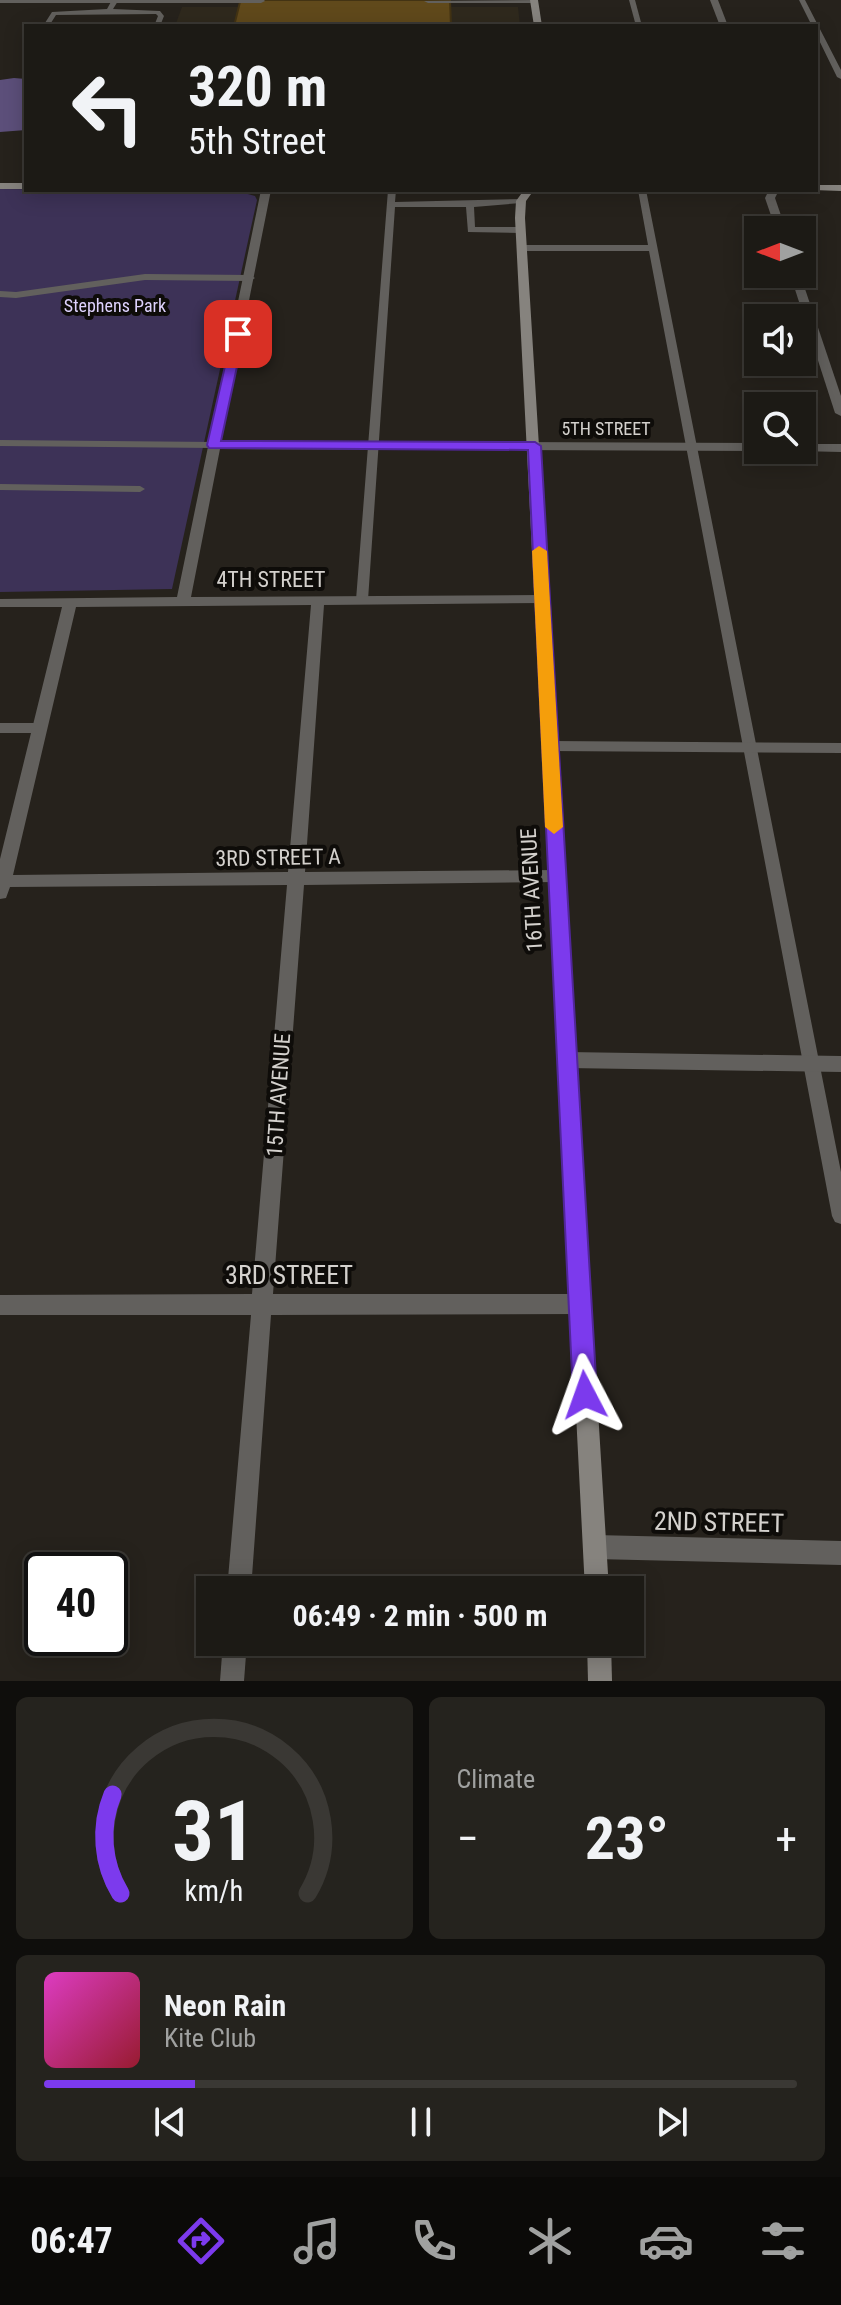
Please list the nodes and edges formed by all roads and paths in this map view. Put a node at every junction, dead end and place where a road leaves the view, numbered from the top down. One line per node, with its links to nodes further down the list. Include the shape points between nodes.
1 (23, 0): 6 (street); 7 (street)
2 (129, 0): 7 (street); 8 (street)
3 (632, 0): 16 (lane)
4 (714, 0): 17 (street)
5 (802, 0): 18 (lane)
6 (0, 1)
7 (115, 1): 12 (lane)
8 (233, 1): 9 (street)
9 (264, 1)
10 (421, 1): 11 (street)
11 (534, 1): 15 (street)
12 (109, 11): 13 (lane, via 54,13); 14 (lane, via 158,12)
13 (47, 24)
14 (158, 24)
15 (538, 24)
16 (638, 24)
17 (723, 24)
18 (814, 24)
19 (818, 31): 20 (lane)
20 (841, 77)
21 (0, 186): 22 (street)
22 (24, 186)
23 (818, 188): 24 (street)
24 (841, 188)
25 (266, 192): 39 (street)
26 (392, 192): 33 (lane)
27 (642, 192): 38 (lane)
28 (773, 192): 34 (street)
29 (525, 195): 32 (lane); 36 (street, 16TH AVENUE)
30 (426, 198): 31 (lane); 33 (lane)
31 (478, 200): 32 (lane); 35 (lane, via 471,230)
32 (493, 204): 35 (lane)
33 (391, 205): 45 (lane)
34 (776, 216)
35 (495, 230): 36 (lane)
36 (521, 230): 37 (street, 16TH AVENUE)
37 (522, 248): 38 (lane); 46 (street, 16TH AVENUE)
38 (653, 248): 47 (lane)
39 (250, 278): 41 (lane, via 145,277); 44 (street)
40 (800, 288): 42 (street)
41 (0, 294)
42 (841, 413)
43 (0, 443): 44 (lane)
44 (214, 445): 45 (street, 5TH STREET); 55 (street)
45 (373, 446): 46 (street, 5TH STREET); 54 (lane)
46 (535, 446): 47 (street, 5TH STREET); 53 (street, 16TH AVENUE)
47 (692, 447): 48 (street, 5TH STREET); 62 (lane)
48 (744, 447)
49 (816, 448): 50 (street)
50 (841, 448)
51 (0, 487): 52 (lane)
52 (140, 489)
53 (542, 599): 54 (street, 4TH STREET); 61 (street, 16TH AVENUE)
54 (362, 600): 56 (street, 4TH STREET)
55 (183, 601): 56 (street, 4TH STREET); 58 (street, 4TH STREET)
56 (318, 601): 65 (street, 15TH AVENUE)
57 (0, 603): 58 (street, 4TH STREET)
58 (70, 603): 60 (street)
59 (0, 728): 60 (lane)
60 (40, 728): 66 (street)
61 (550, 746): 62 (street); 64 (street, 16TH AVENUE)
62 (751, 747): 63 (street); 68 (lane)
63 (841, 748)
64 (556, 876): 65 (street, 3RD STREET A); 67 (street, 16TH AVENUE)
65 (294, 880): 66 (street, 3RD STREET A); 71 (street, 15TH AVENUE)
66 (1, 885)
67 (567, 1060): 68 (street); 72 (street, 16TH AVENUE)
68 (811, 1063): 69 (street); 70 (lane)
69 (841, 1064)
70 (841, 1216)
71 (262, 1302): 72 (street, 3RD STREET); 73 (street, 3RD STREET); 76 (street, 15TH AVENUE)
72 (579, 1304): 74 (street, 16TH AVENUE)
73 (0, 1305)
74 (595, 1547): 75 (street, 2ND STREET); 77 (street, 16TH AVENUE)
75 (841, 1553)
76 (240, 1576)
77 (596, 1576)
78 (234, 1656): 80 (street)
79 (599, 1656): 81 (street)
80 (232, 1681)
81 (600, 1681)

